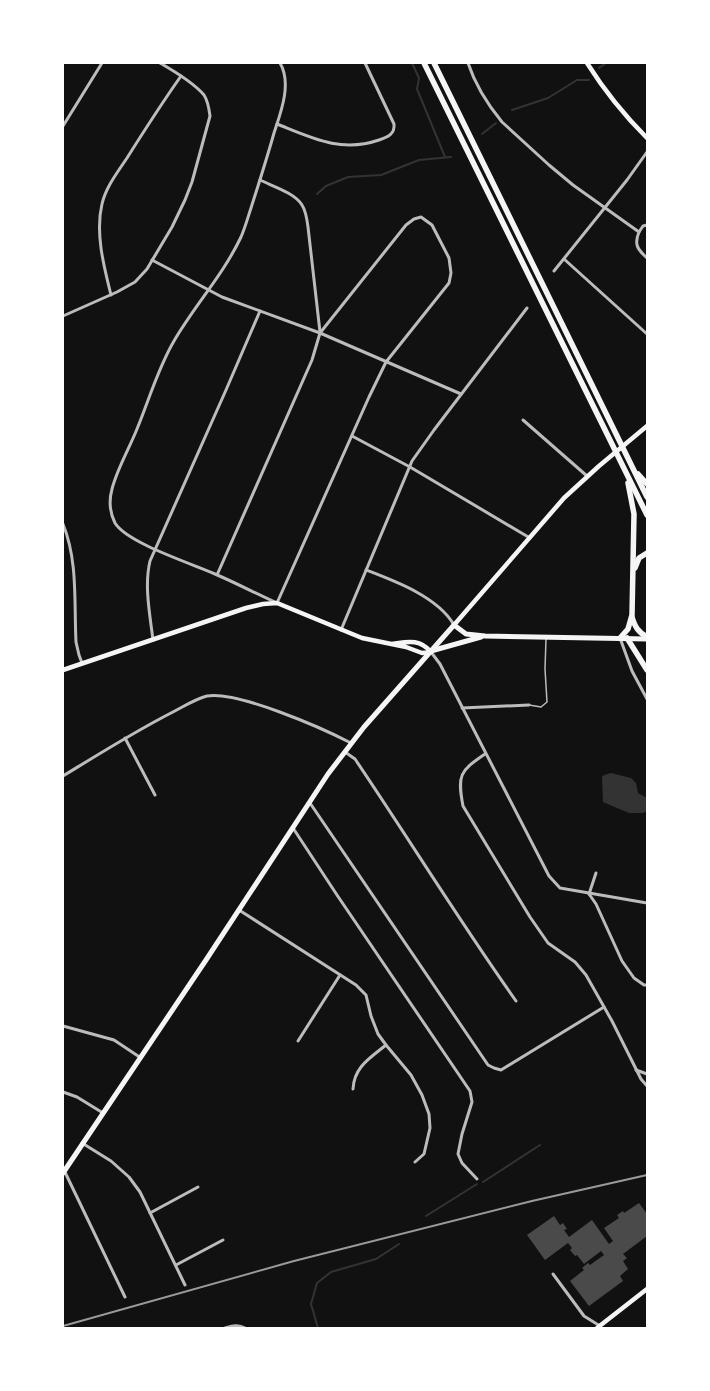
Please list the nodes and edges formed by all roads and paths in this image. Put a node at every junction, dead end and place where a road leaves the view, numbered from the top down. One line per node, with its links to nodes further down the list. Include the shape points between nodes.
1 (102, 63): 11 (street)
2 (160, 63): 9 (street)
3 (280, 63): 10 (street, via 286,80)
4 (365, 63): 10 (street, via 394,124 390,136 366,144 346,146 312,138)
5 (424, 63): 36 (highway)
6 (434, 63): 34 (highway)
7 (468, 63): 15 (street, via 486,100 502,122 573,185)
8 (587, 63): 12 (main road, via 619,107)
9 (180, 76): 20 (street, via 204,96 210,116 185,200); 23 (street, via 106,192 100,223 104,267)
10 (277, 124): 14 (street)
11 (63, 126)
12 (647, 138)
13 (647, 152): 15 (street)
14 (260, 180): 22 (street, via 242,236); 27 (street, via 295,197 305,210)
15 (606, 207): 17 (street); 19 (street)
16 (647, 225): 17 (street)
17 (639, 232): 18 (street, via 636,240 638,248)
18 (647, 258)
19 (564, 259): 21 (street); 28 (street)
20 (152, 260): 22 (street); 23 (street, via 135,282)
21 (554, 271)
22 (209, 290): 25 (street); 43 (street, via 164,360 111,491 111,512 116,524 125,533)
23 (111, 295): 26 (street)
24 (527, 308): 30 (street)
25 (260, 310): 27 (street); 43 (street)
26 (63, 316)
27 (320, 333): 29 (street); 29 (street, via 406,226 421,217 432,225 449,258 449,283); 47 (street, via 312,360)
28 (647, 334)
29 (386, 362): 30 (street); 33 (street)
30 (461, 394): 35 (street, via 412,461)
31 (523, 420): 37 (street)
32 (647, 426): 37 (main road)
33 (352, 436): 35 (street); 48 (street)
34 (632, 466): 38 (highway); 39 (highway)
35 (410, 468): 42 (street); 45 (street)
36 (625, 471): 40 (highway); 46 (highway, via 634,514)
37 (587, 476): 42 (main road)
38 (647, 484)
39 (647, 497)
40 (647, 515)
41 (63, 524): 60 (street, via 73,557 76,642)
42 (530, 538): 50 (main road)
43 (154, 549): 47 (street); 57 (street, via 147,571)
44 (647, 553): 46 (highway, via 639,558)
45 (366, 570): 50 (street, via 421,595 448,616); 51 (street)
46 (634, 572): 49 (highway)
47 (217, 575): 48 (street)
48 (277, 603): 51 (main road); 57 (main road, via 256,605)
49 (632, 615): 54 (highway, via 628,629); 56 (highway, via 636,628)
50 (454, 625): 52 (highway, via 466,634); 59 (highway)
51 (340, 630): 58 (main road)
52 (485, 636): 53 (highway); 59 (highway)
53 (546, 637): 54 (highway); 64 (lane, via 547,702 541,707)
54 (620, 638): 55 (highway); 63 (street, via 632,671)
55 (627, 638): 56 (highway); 62 (highway)
56 (647, 638)
57 (154, 640): 60 (main road)
58 (391, 644): 59 (main road, via 422,653); 59 (main road, via 419,643)
59 (430, 652): 65 (street, via 440,664); 67 (highway)
60 (82, 663): 61 (main road)
61 (63, 670)
62 (647, 670)
63 (647, 699)
64 (529, 705): 65 (street)
65 (462, 708): 69 (street)
66 (125, 738): 67 (street, via 200,698 216,696 256,704); 70 (street); 71 (street)
67 (351, 743): 68 (highway)
68 (345, 752): 72 (highway); 80 (street, via 355,759)
69 (486, 754): 75 (street, via 549,876 560,888); 81 (street, via 465,770 460,778 463,806 548,943 575,962 586,975)
70 (63, 776)
71 (154, 795)
72 (310, 802): 73 (highway); 81 (street, via 488,1065 501,1070)
73 (293, 828): 77 (highway); 95 (street, via 470,1091 472,1102 458,1154 462,1163)
74 (596, 873): 75 (street)
75 (588, 894): 76 (street); 79 (street, via 596,904 622,961 634,978)
76 (647, 903)
77 (239, 910): 78 (street); 85 (highway)
78 (340, 976): 83 (street); 84 (street, via 356,985 366,995 376,1028)
79 (647, 985)
80 (516, 1001)
81 (604, 1007): 86 (street)
82 (63, 1026): 85 (street, via 114,1040)
83 (298, 1041)
84 (386, 1045): 89 (street, via 359,1070); 93 (street, via 411,1075 429,1114 430,1128 424,1154)
85 (141, 1058): 91 (highway)
86 (636, 1070): 87 (street); 88 (street)
87 (647, 1074)
88 (647, 1086)
89 (353, 1088)
90 (63, 1092): 91 (street, via 77,1097)
91 (103, 1113): 92 (highway)
92 (82, 1143): 94 (highway); 97 (street, via 111,1161 129,1177)
93 (415, 1162)
94 (64, 1170): 103 (street)
95 (477, 1179)
96 (198, 1187): 97 (street)
97 (150, 1213): 99 (street)
98 (223, 1240): 99 (street)
99 (176, 1265): 101 (street)
100 (553, 1274): 104 (street, via 584,1316)
101 (185, 1285)
102 (647, 1290): 104 (main road)
103 (125, 1297)
104 (598, 1327)
105 (225, 1328): 106 (street)
106 (245, 1328)

